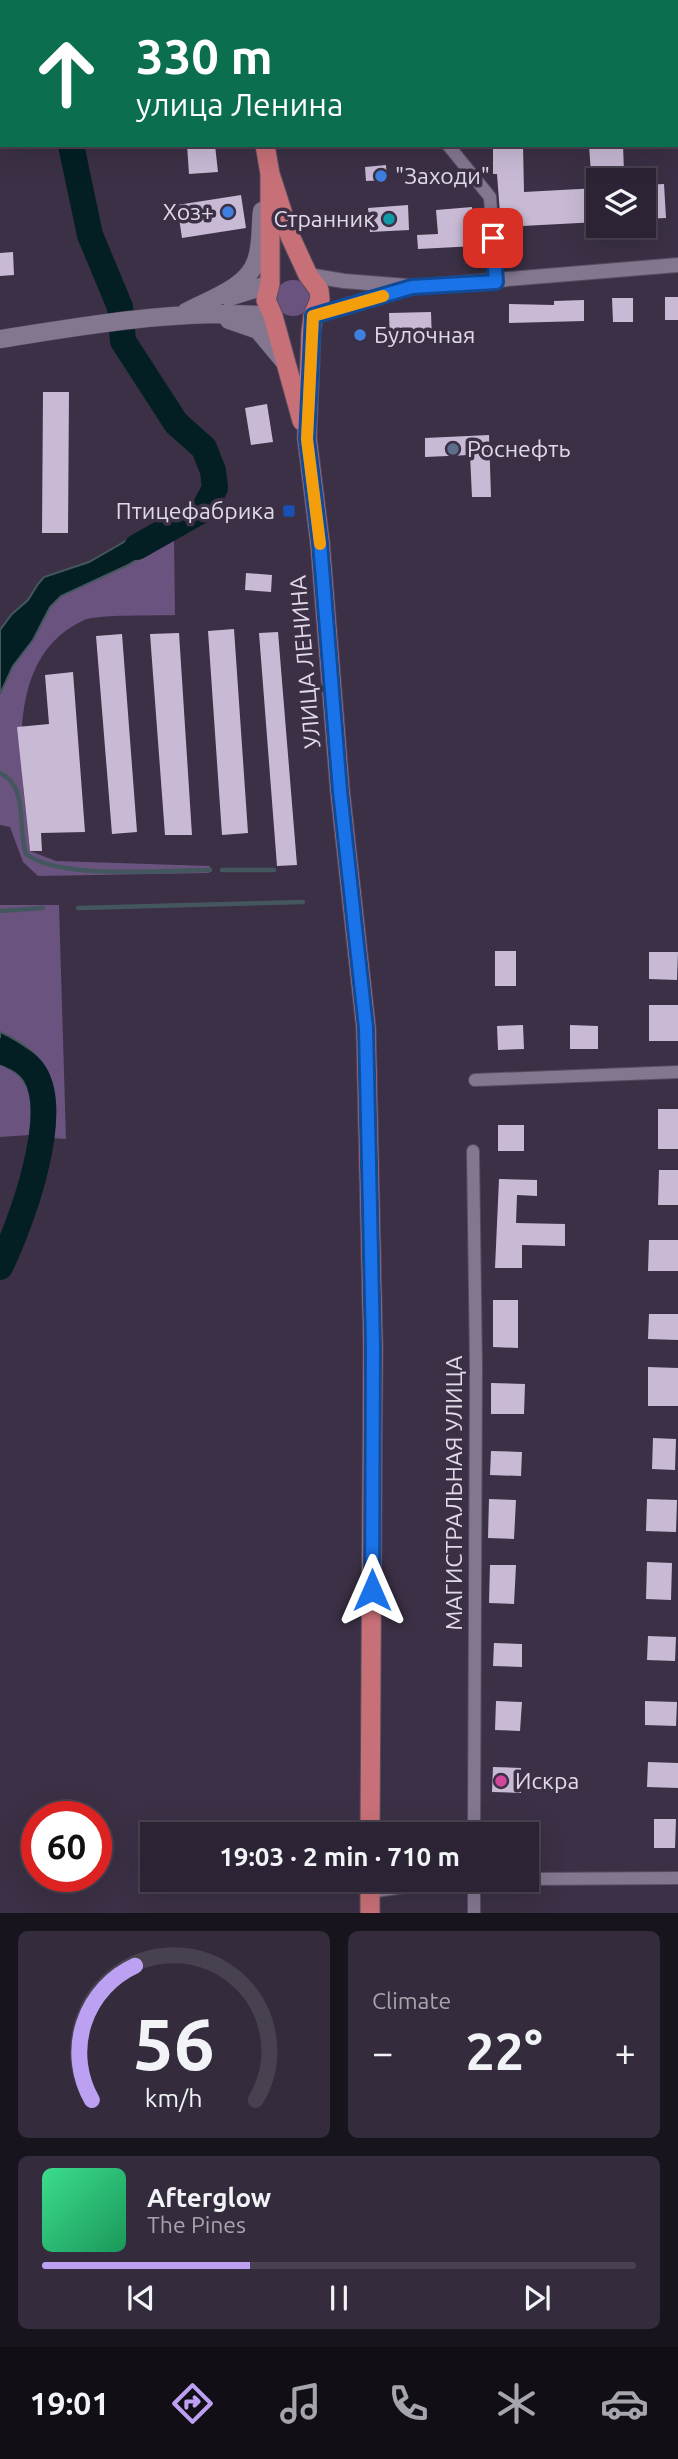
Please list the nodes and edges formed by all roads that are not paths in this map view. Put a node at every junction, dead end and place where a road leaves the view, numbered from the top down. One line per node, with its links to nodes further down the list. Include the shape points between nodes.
1 (265, 147): 3 (main road, УЛИЦА ЛЕНИНА)
2 (450, 147): 7 (street, via 490,197)
3 (270, 174): 5 (main road, УЛИЦА ЛЕНИНА); 6 (main road, УЛИЦА ЛЕНИНА); 9 (main road, via 257,259 250,275)
4 (678, 265): 7 (street)
5 (308, 275): 6 (main road, via 291,271); 8 (street); 11 (main road, УЛИЦА ЛЕНИНА, via 319,290)
6 (272, 281): 9 (main road); 10 (main road, УЛИЦА ЛЕНИНА, via 266,300)
7 (496, 282): 8 (street)
8 (412, 287): 11 (street)
9 (172, 316): 10 (main road, via 226,312); 12 (main road); 13 (main road, via 247,325 268,339)
10 (273, 316): 11 (main road, via 288,324); 13 (main road, УЛИЦА ЛЕНИНА)
11 (313, 316): 14 (main road, УЛИЦА ЛЕНИНА)
12 (0, 338)
13 (286, 364): 14 (main road, УЛИЦА ЛЕНИНА)
14 (307, 439): 18 (main road, УЛИЦА ЛЕНИНА, via 366,1028 372,1318)
15 (678, 1072): 16 (street)
16 (475, 1080)
17 (473, 1152): 19 (street, МАГИСТРАЛЬНАЯ УЛИЦА)
18 (370, 1822)
19 (474, 1822)
20 (678, 1878): 21 (street)
21 (539, 1879)
22 (370, 1892): 24 (main road)
23 (474, 1892): 25 (street)
24 (370, 1913)
25 (474, 1913)

